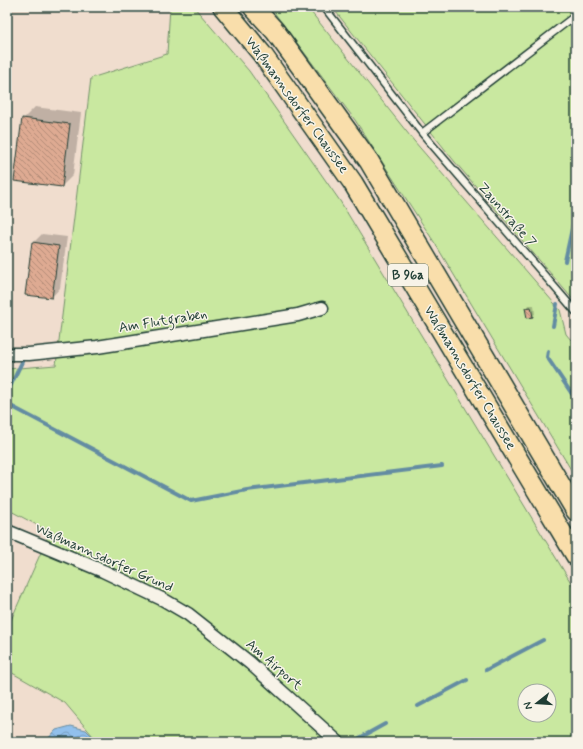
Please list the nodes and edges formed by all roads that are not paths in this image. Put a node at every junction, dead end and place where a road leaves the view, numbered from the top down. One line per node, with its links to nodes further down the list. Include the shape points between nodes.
1 (223, 7): 11 (main road, Waßmannsdorfer Chaussee / B 96a, via 262,54 353,183)
2 (253, 7): 9 (main road, Waßmannsdorfer Chaussee / B 96a, via 275,31 368,161)
3 (324, 7): 5 (lane, Zaunstraße 7)
4 (576, 15): 5 (lane)
5 (422, 133): 7 (lane, Zaunstraße 7)
6 (322, 308): 8 (street, Am Flutgraben, via 298,315 97,347)
7 (576, 312)
8 (7, 354)
9 (576, 511)
10 (7, 531): 12 (street, Waßmannsdorfer Grund, via 103,571)
11 (576, 556)
12 (188, 614): 13 (street, Am Airport, via 250,663)
13 (338, 742)

